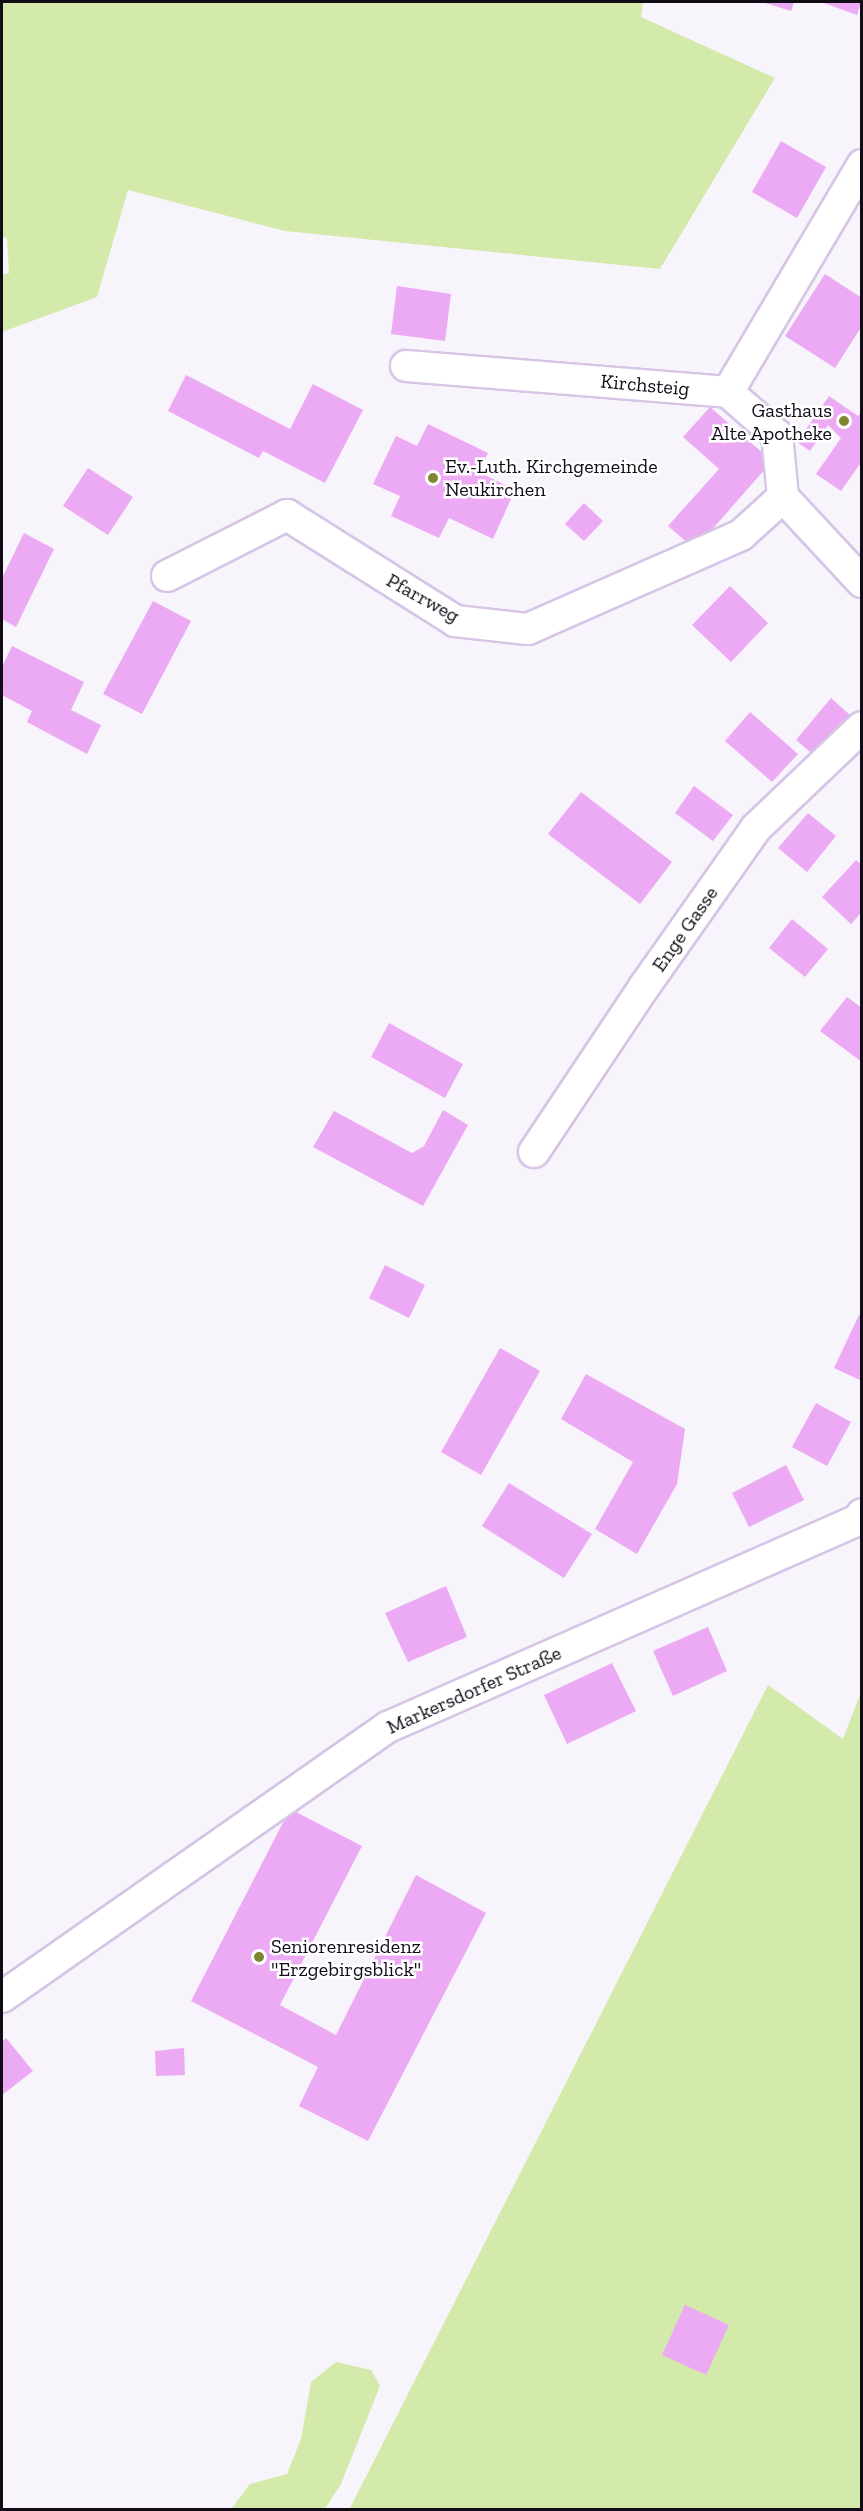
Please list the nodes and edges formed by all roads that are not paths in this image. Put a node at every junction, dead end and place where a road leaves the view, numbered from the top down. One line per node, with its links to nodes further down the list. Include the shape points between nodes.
1 (861, 165): 3 (street)
2 (406, 366): 3 (street, Kirchsteig)
3 (728, 392): 4 (street, via 777,435)
4 (783, 497): 5 (street, Pfarrweg, via 741,535 528,629 455,621 287,515); 6 (street)
5 (167, 576)
6 (861, 582)
7 (861, 727): 8 (street, Enge Gasse, via 756,828)
8 (534, 1152)
9 (861, 1517): 10 (street, Markersdorfer Straße, via 388,1727)
10 (2, 1997)

